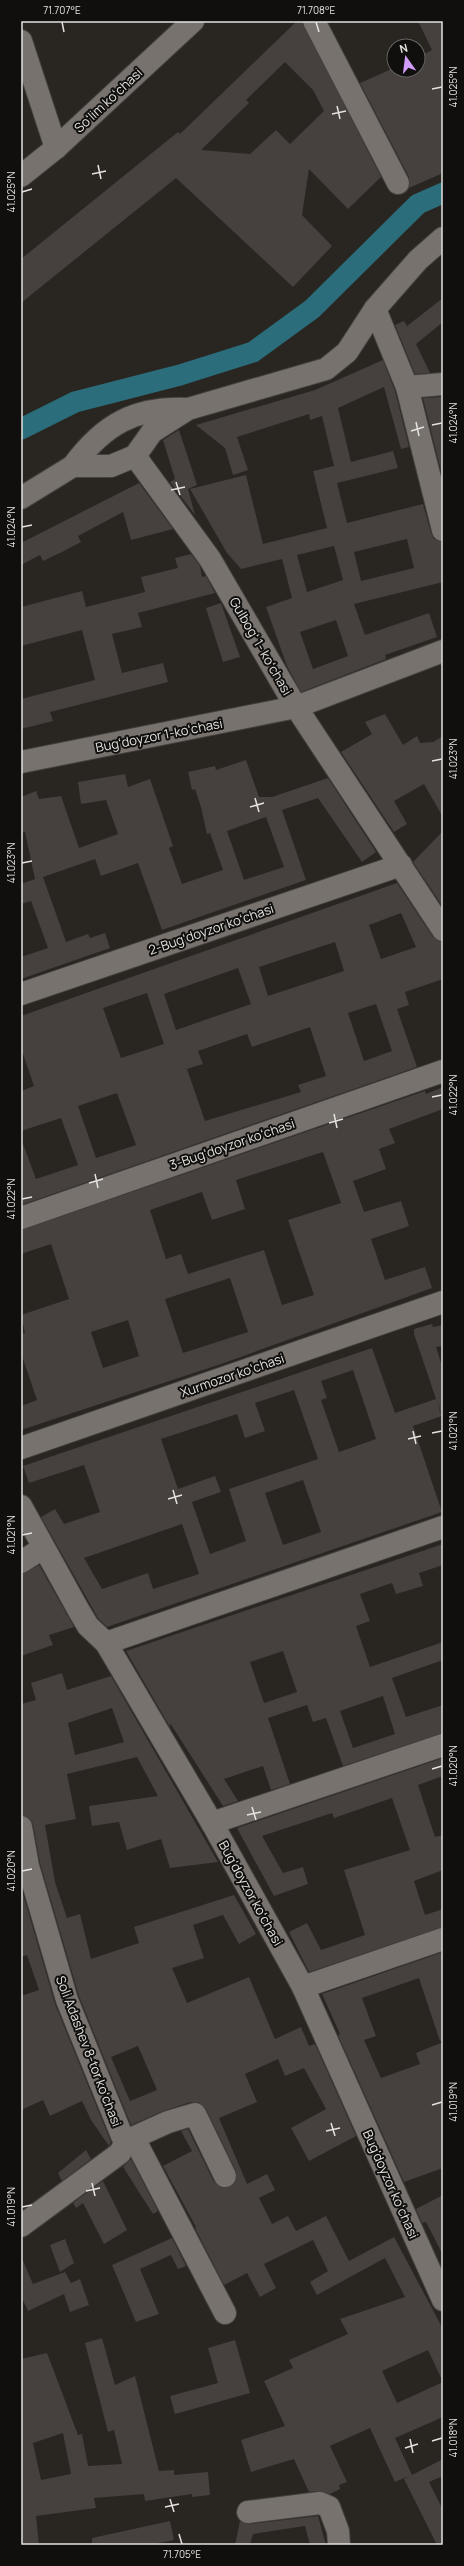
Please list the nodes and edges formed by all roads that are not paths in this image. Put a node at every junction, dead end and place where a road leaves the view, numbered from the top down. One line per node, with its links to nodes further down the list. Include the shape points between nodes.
1 (314, 21): 6 (street)
2 (191, 22): 4 (street, Soʻlim koʻchasi)
3 (21, 41): 4 (street)
4 (56, 148): 5 (street, Soʻlim koʻchasi)
5 (21, 176)
6 (398, 184)
7 (443, 238): 8 (street, via 418,260)
8 (375, 309): 10 (street); 11 (street, via 347,352 326,369)
9 (443, 384): 10 (street)
10 (407, 387): 15 (street)
11 (188, 409): 12 (street, via 152,432); 13 (street, via 158,409 123,420 107,429 88,446)
12 (135, 456): 13 (street, via 111,466); 17 (street, Gulbogʻ 1- koʻchasi, via 210,559)
13 (73, 466): 14 (street)
14 (21, 498)
15 (443, 530)
16 (443, 651): 17 (street, Gulbogʻ 1- koʻchasi)
17 (296, 707): 18 (street, Bugʻdoyzor 1-koʻchasi); 19 (street)
18 (21, 762)
19 (401, 865): 20 (street); 21 (street, 2-Bugʻdoyzor koʻchasi)
20 (443, 930)
21 (21, 994)
22 (443, 1070): 23 (street, 3-Bugʻdoyzor koʻchasi)
23 (21, 1218)
24 (443, 1302): 25 (street, Xurmozor koʻchasi)
25 (21, 1448)
26 (21, 1506): 28 (street, Bug'doyzor koʻchasi)
27 (443, 1527): 30 (street)
28 (43, 1548): 29 (street); 30 (street, Bug'doyzor koʻchasi, via 88,1626)
29 (21, 1562)
30 (106, 1643): 32 (street, Bug'doyzor koʻchasi)
31 (443, 1745): 32 (street)
32 (212, 1823): 35 (street, Bug'doyzor koʻchasi)
33 (21, 1827): 36 (street, Soli Adashev 8-tor koʻchasi, via 28,1866 67,2000)
34 (443, 1939): 35 (street)
35 (304, 1988): 39 (street, Bug'doyzor koʻchasi)
36 (126, 2141): 37 (street, via 168,2122 195,2114); 38 (street, Soli Adashev 8-tor koʻchasi, via 120,2154); 40 (street, via 138,2146)
37 (225, 2176)
38 (21, 2226)
39 (443, 2300)
40 (225, 2313)
41 (248, 2512): 42 (street, via 320,2503 329,2507 338,2531)
42 (339, 2545)

